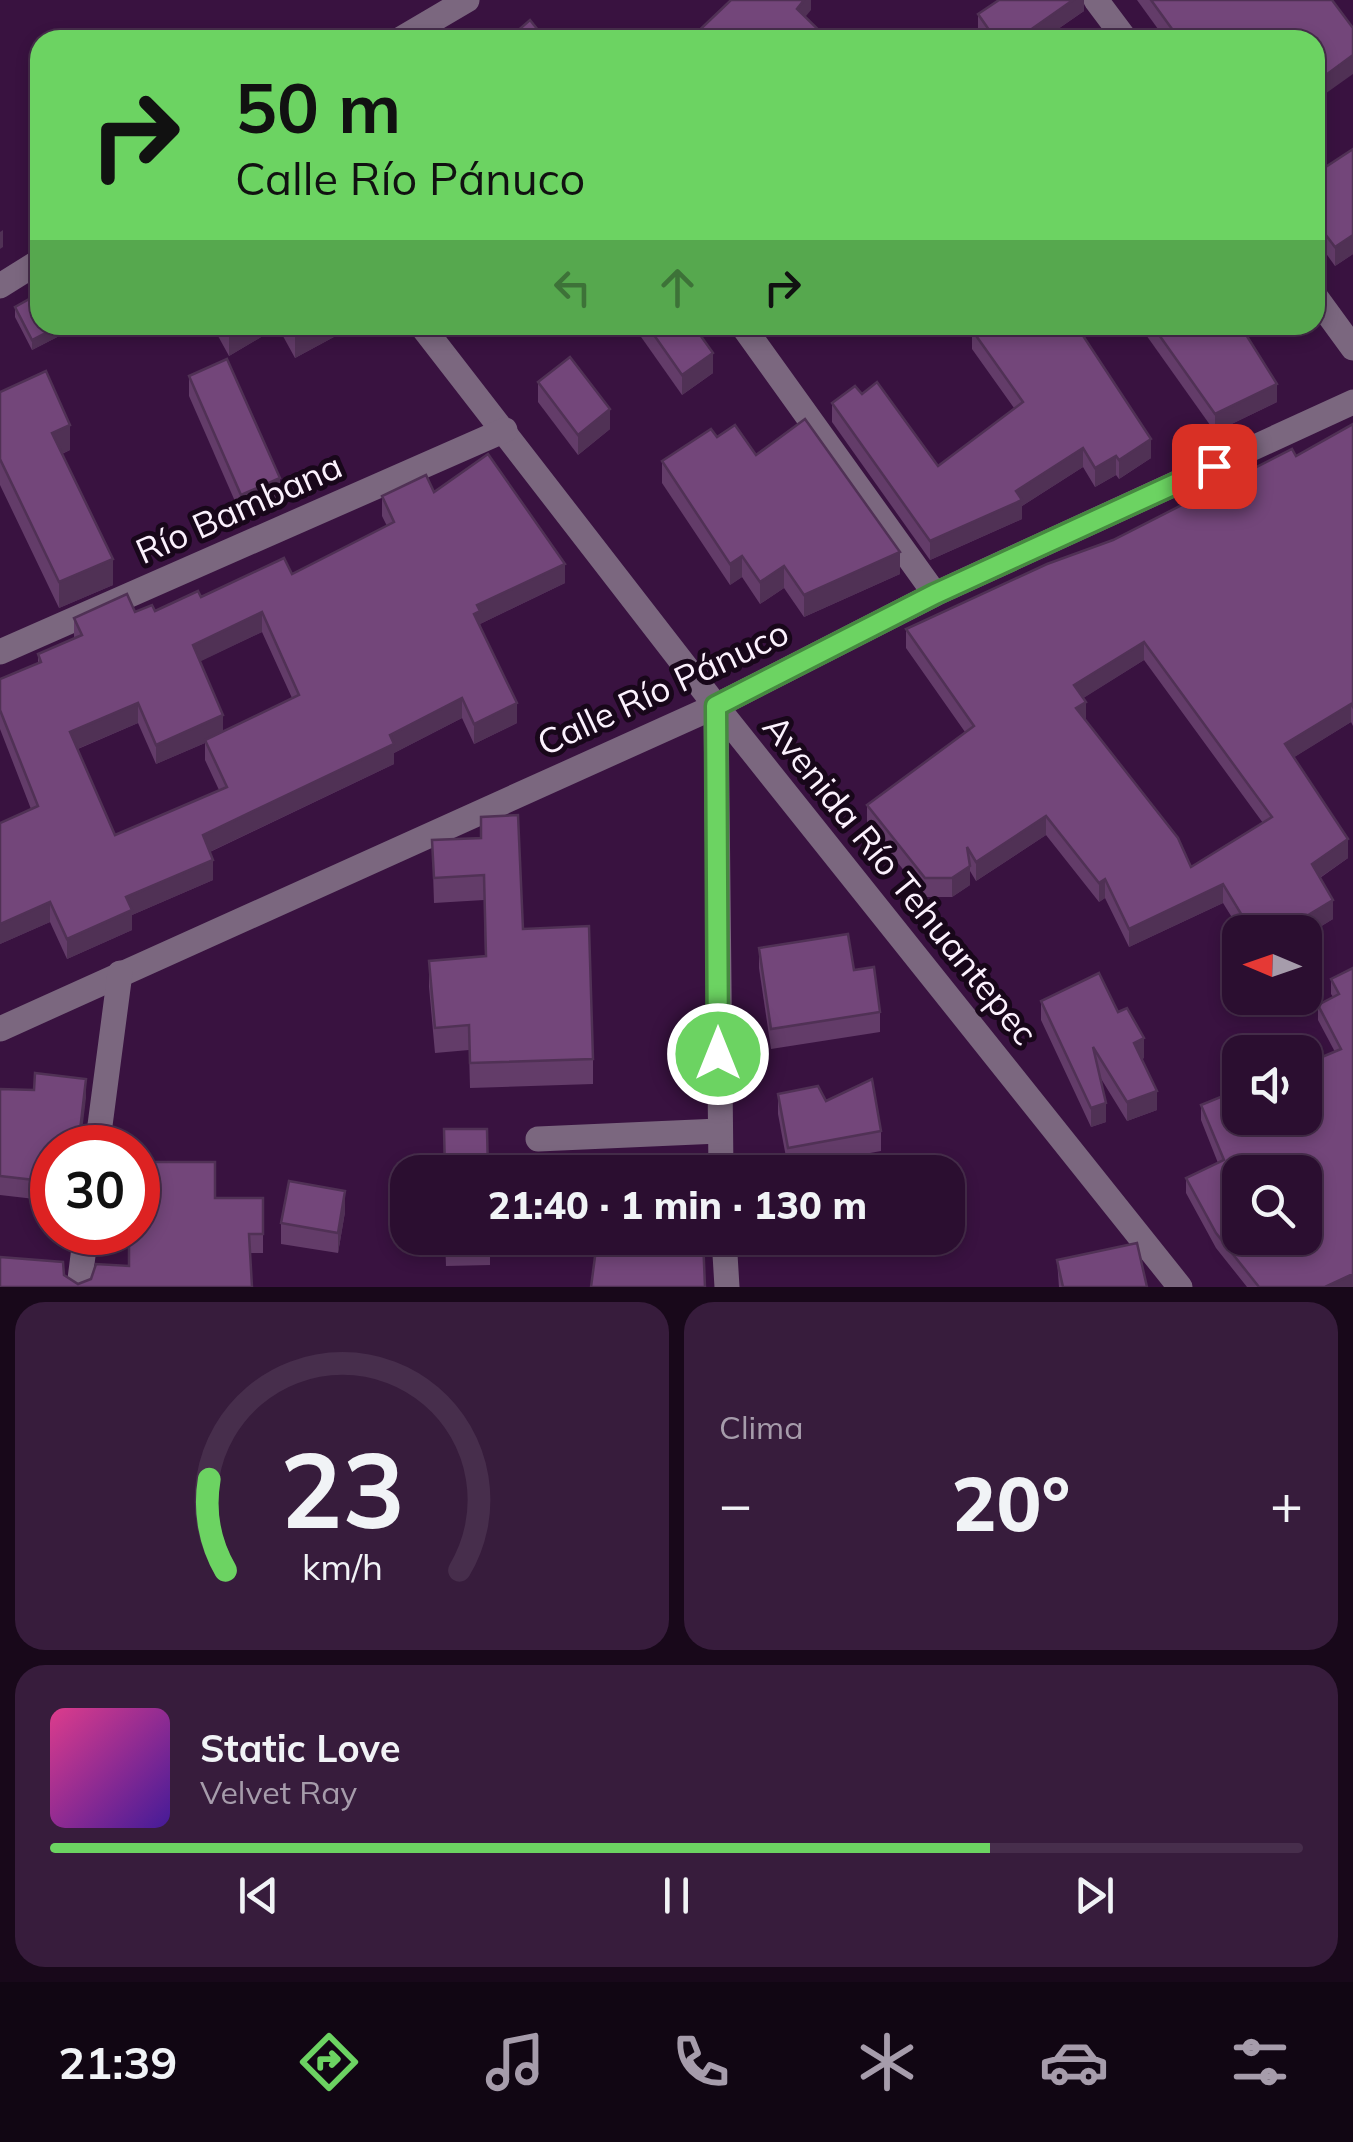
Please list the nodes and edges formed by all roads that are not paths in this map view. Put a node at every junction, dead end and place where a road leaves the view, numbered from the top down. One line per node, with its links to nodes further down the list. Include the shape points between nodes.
1 (466, 0): 3 (street)
2 (1096, 0): 4 (street)
3 (416, 30)
4 (1118, 30)
5 (30, 267): 6 (street)
6 (0, 286)
7 (1325, 310): 10 (street)
8 (429, 335): 12 (street, Avenida Río Tehuantepec)
9 (749, 335): 13 (street)
10 (1353, 348)
11 (1353, 402): 13 (street, Calle Río Pánuco)
12 (505, 430): 14 (street, Río Bambana); 15 (street, Avenida Río Tehuantepec)
13 (935, 594): 15 (street, Calle Río Pánuco)
14 (0, 652)
15 (716, 706): 16 (street, Calle Río Pánuco); 19 (street); 26 (street, Avenida Río Tehuantepec)
16 (120, 973): 17 (street, Calle Río Pánuco); 18 (street)
17 (0, 1028)
18 (100, 1125)
19 (719, 1131): 20 (street); 21 (street)
20 (538, 1139)
21 (720, 1155)
22 (83, 1255): 24 (street)
23 (725, 1255): 25 (street)
24 (78, 1287)
25 (727, 1287)
26 (1180, 1287)

